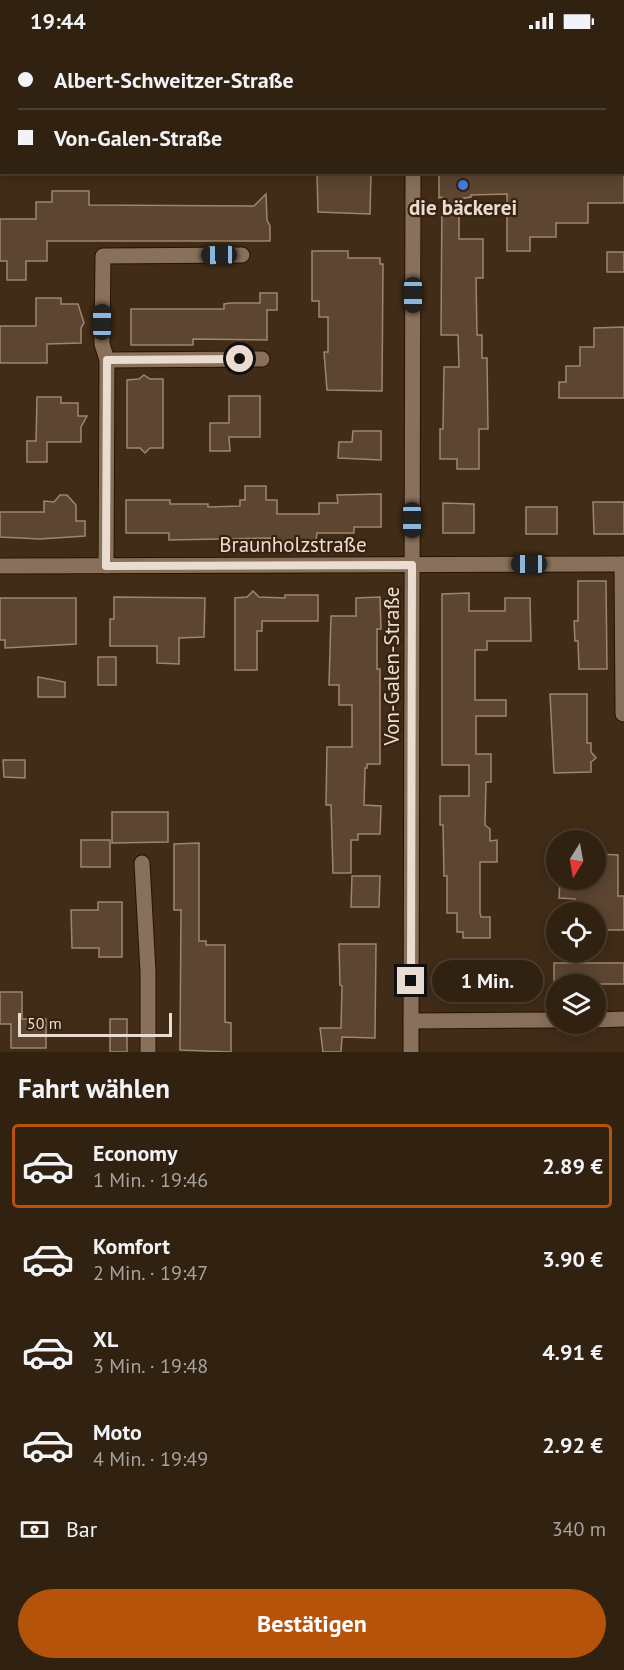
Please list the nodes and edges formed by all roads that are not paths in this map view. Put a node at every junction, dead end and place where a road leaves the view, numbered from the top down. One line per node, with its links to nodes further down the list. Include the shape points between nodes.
1 (413, 174): 6 (street, Von-Galen-Straße)
2 (242, 255): 4 (street, via 103,256 102,344)
3 (262, 359): 4 (street)
4 (107, 360): 8 (street)
5 (623, 564): 6 (street, Braunholzstraße); 9 (street, Braunholzstraße)
6 (412, 565): 8 (street, Braunholzstraße); 14 (street, Von-Galen-Straße)
7 (0, 566): 8 (street, Braunholzstraße)
8 (106, 566)
9 (623, 714)
10 (142, 863): 15 (street)
11 (624, 1019): 13 (street)
12 (546, 1020): 14 (street)
13 (606, 1020)
14 (411, 1021): 16 (street, Von-Galen-Straße)
15 (148, 1052)
16 (411, 1052)

